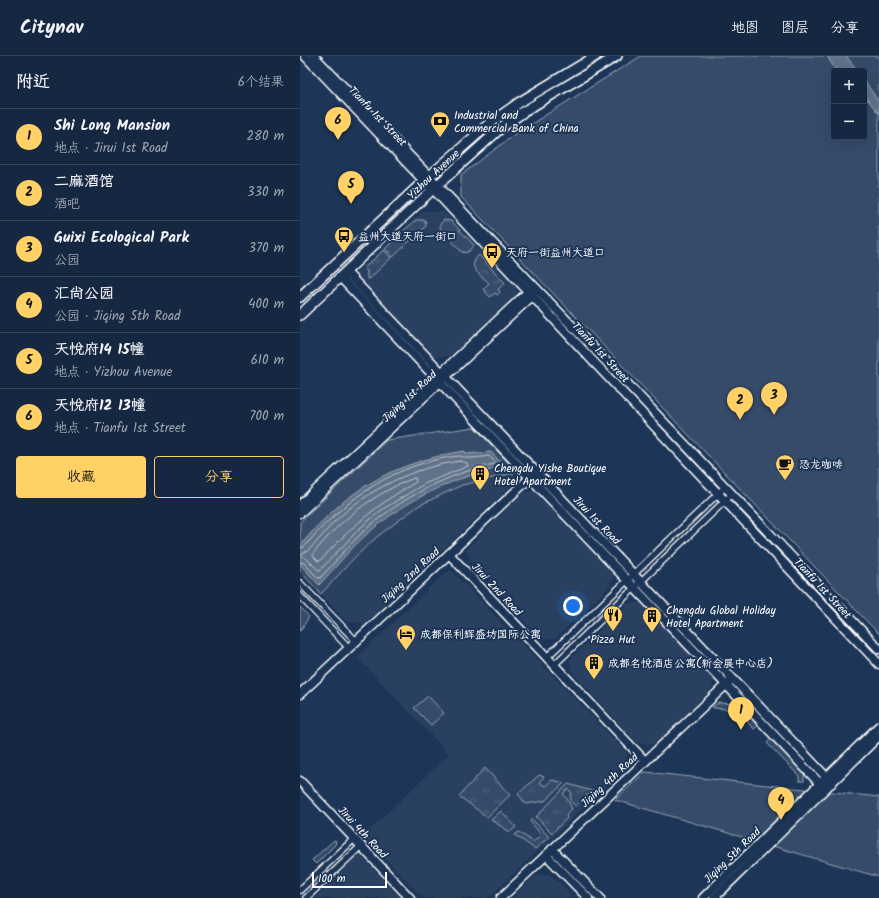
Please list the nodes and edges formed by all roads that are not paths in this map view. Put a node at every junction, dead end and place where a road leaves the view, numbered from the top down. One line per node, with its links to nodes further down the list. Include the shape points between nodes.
1 (306, 56): 5 (street, Tianfu 1st Street)
2 (314, 56): 5 (street, Tianfu 1st Street)
3 (596, 56): 5 (main road, Yizhou Avenue, via 501,114)
4 (617, 56): 6 (main road, Yizhou Avenue, via 502,127)
5 (427, 179): 6 (street, Tianfu 1st Street); 9 (main road, Yizhou Avenue)
6 (436, 187): 7 (main road, Yizhou Avenue); 8 (street, Tianfu 1st Street); 15 (street, Tianfu 1st Street)
7 (343, 274): 10 (main road, Yizhou Avenue); 11 (street, Jirui 1st Road); 12 (street, Jirui 1st Road)
8 (531, 293): 11 (street, Jiqing 1st Road); 16 (street, Tianfu 1st Street)
9 (300, 297)
10 (300, 315)
11 (444, 375): 12 (street, Jiqing 1st Road); 13 (street, Jirui 1st Road)
12 (437, 381): 14 (street, Jirui 1st Road); 19 (street, Jiqing 1st Road); 20 (street, Jiqing 1st Road)
13 (536, 472): 14 (street, Jiqing 2nd Road); 22 (street, Jirui 1st Road)
14 (530, 478): 21 (street, Jiqing 2nd Road); 23 (street, Jirui 1st Road)
15 (725, 487): 16 (street); 17 (street, Tianfu 1st Street)
16 (719, 493): 18 (street, Tianfu 1st Street); 22 (street)
17 (732, 494): 18 (street); 30 (street, Tianfu 1st Street)
18 (726, 500): 24 (street); 32 (street, Tianfu 1st Street)
19 (300, 505)
20 (300, 514)
21 (449, 554): 28 (street, Jiqing 2nd Road); 31 (street, Jirui 2nd Road)
22 (634, 575): 23 (street); 24 (street, Jirui 1st Road)
23 (627, 581): 26 (street, Jirui 1st Road); 31 (street)
24 (640, 582): 26 (street); 34 (street, Jirui 1st Road)
25 (300, 583): 28 (street)
26 (634, 588): 33 (street); 35 (street, Jirui 1st Road)
27 (300, 596): 29 (street)
28 (356, 641): 29 (street, Jiqing 2nd Road)
29 (349, 648): 36 (street, Jiqing 2nd Road)
30 (879, 649)
31 (547, 657): 33 (street, Jirui 2nd Road)
32 (879, 664)
33 (554, 665): 39 (street, Jirui 2nd Road)
34 (732, 679): 35 (street, Jiqing 4th Road); 40 (street, Jirui 1st Road)
35 (726, 685): 39 (street, Jiqing 4th Road); 42 (street, Jirui 1st Road)
36 (300, 694)
37 (879, 726): 40 (street, Jiqing 5th Road)
38 (879, 736): 40 (street, Jiqing 5th Road)
39 (645, 761): 45 (street, Jiqing 4th Road)
40 (829, 780): 42 (street, Jiqing 5th Road)
41 (300, 781): 43 (street, Jirui 4th Road)
42 (822, 786): 52 (street, Jiqing 5th Road); 53 (street, Jiqing 5th Road)
43 (354, 839): 44 (street, Jirui 4th Road); 46 (street)
44 (361, 846): 47 (street); 48 (street, Jirui 4th Road)
45 (549, 852): 49 (street, Jiqing 4th Road); 50 (street); 51 (street)
46 (300, 890)
47 (306, 898)
48 (410, 898)
49 (501, 898)
50 (588, 898)
51 (600, 898)
52 (704, 898)
53 (714, 898)

